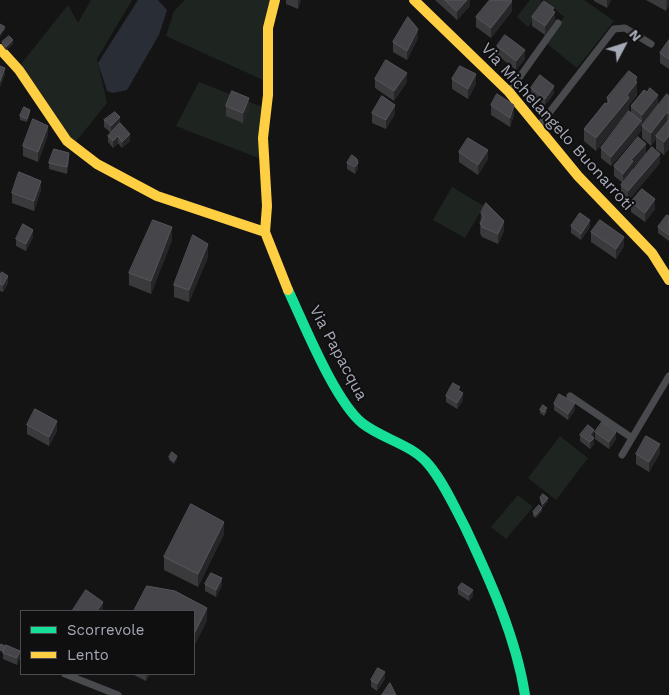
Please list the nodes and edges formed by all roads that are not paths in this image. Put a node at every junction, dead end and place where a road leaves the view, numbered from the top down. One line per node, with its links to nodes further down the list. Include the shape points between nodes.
1 (275, 0): 8 (street, Via Papacqua, via 268,28 268,95 263,138)
2 (414, 0): 6 (street, Via Michelangelo Buonarroti)
3 (558, 23): 6 (street)
4 (651, 44): 7 (street, via 625,28 612,30)
5 (0, 49): 8 (street, via 21,72 68,142 104,169 152,196)
6 (509, 92): 7 (street, Via Michelangelo Buonarroti)
7 (539, 126): 9 (street, Via Michelangelo Buonarroti, via 578,176 652,253)
8 (266, 232): 19 (street, Via Papacqua, via 306,328 347,406 371,430 424,460 442,483 495,598 520,664)
9 (669, 280)
10 (669, 376): 12 (street)
11 (570, 396): 12 (street)
12 (632, 438): 13 (street)
13 (622, 455)
14 (0, 648): 15 (street)
15 (20, 656)
16 (67, 675): 17 (street)
17 (105, 692): 18 (street)
18 (118, 695)
19 (525, 695)

